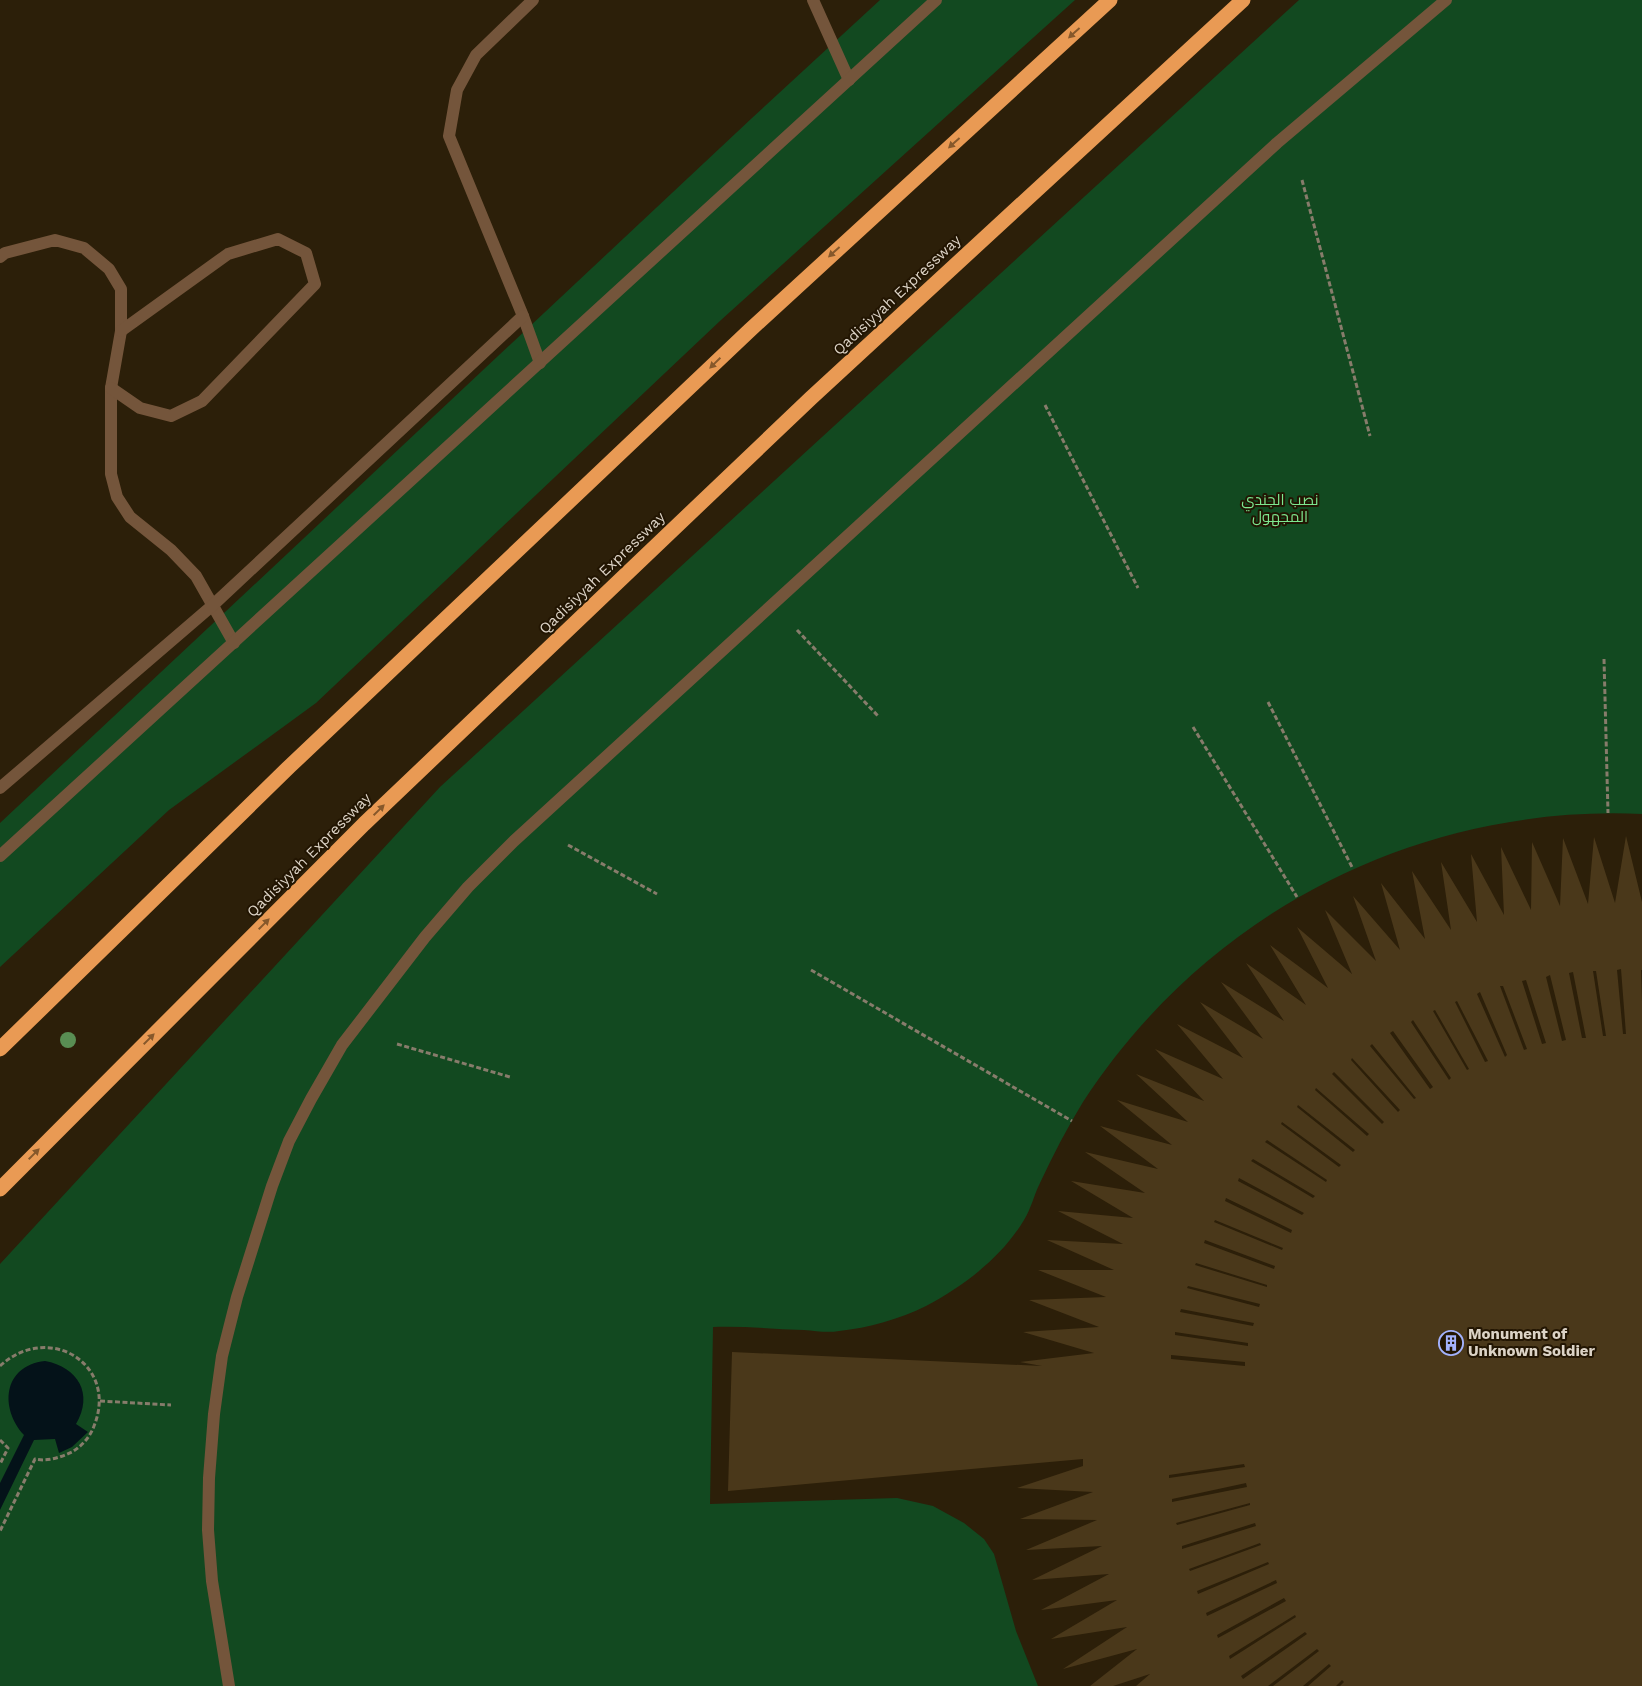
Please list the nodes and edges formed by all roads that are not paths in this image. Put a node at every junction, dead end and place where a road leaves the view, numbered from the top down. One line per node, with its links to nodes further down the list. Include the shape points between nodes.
1 (533, 0): 9 (street, via 476,55 457,90 449,136)
2 (813, 0): 7 (street)
3 (936, 0): 7 (street)
4 (1110, 0): 17 (highway, one-way to 17, via 750,330 290,766)
5 (1243, 0): 18 (highway, Qadisiyyah Expressway, one-way to 5, via 364,824 812,398)
6 (1446, 0): 19 (street, via 1277,143 514,841 425,937 342,1046 289,1141 253,1245 222,1356 213,1423 208,1530 212,1581)
7 (848, 80): 11 (street)
8 (0, 257): 10 (street, via 54,240 84,248 109,269 121,289)
9 (523, 316): 11 (street); 13 (street)
10 (121, 331): 12 (street); 12 (street, via 228,254 278,239 306,253 315,284 202,401 171,416 140,408)
11 (540, 363): 14 (street)
12 (111, 388): 13 (street, via 111,474 117,497 130,517 171,550 196,576)
13 (213, 605): 14 (street); 15 (street)
14 (234, 643): 16 (street)
15 (0, 788)
16 (0, 856)
17 (0, 1049)
18 (0, 1189)
19 (229, 1686)

